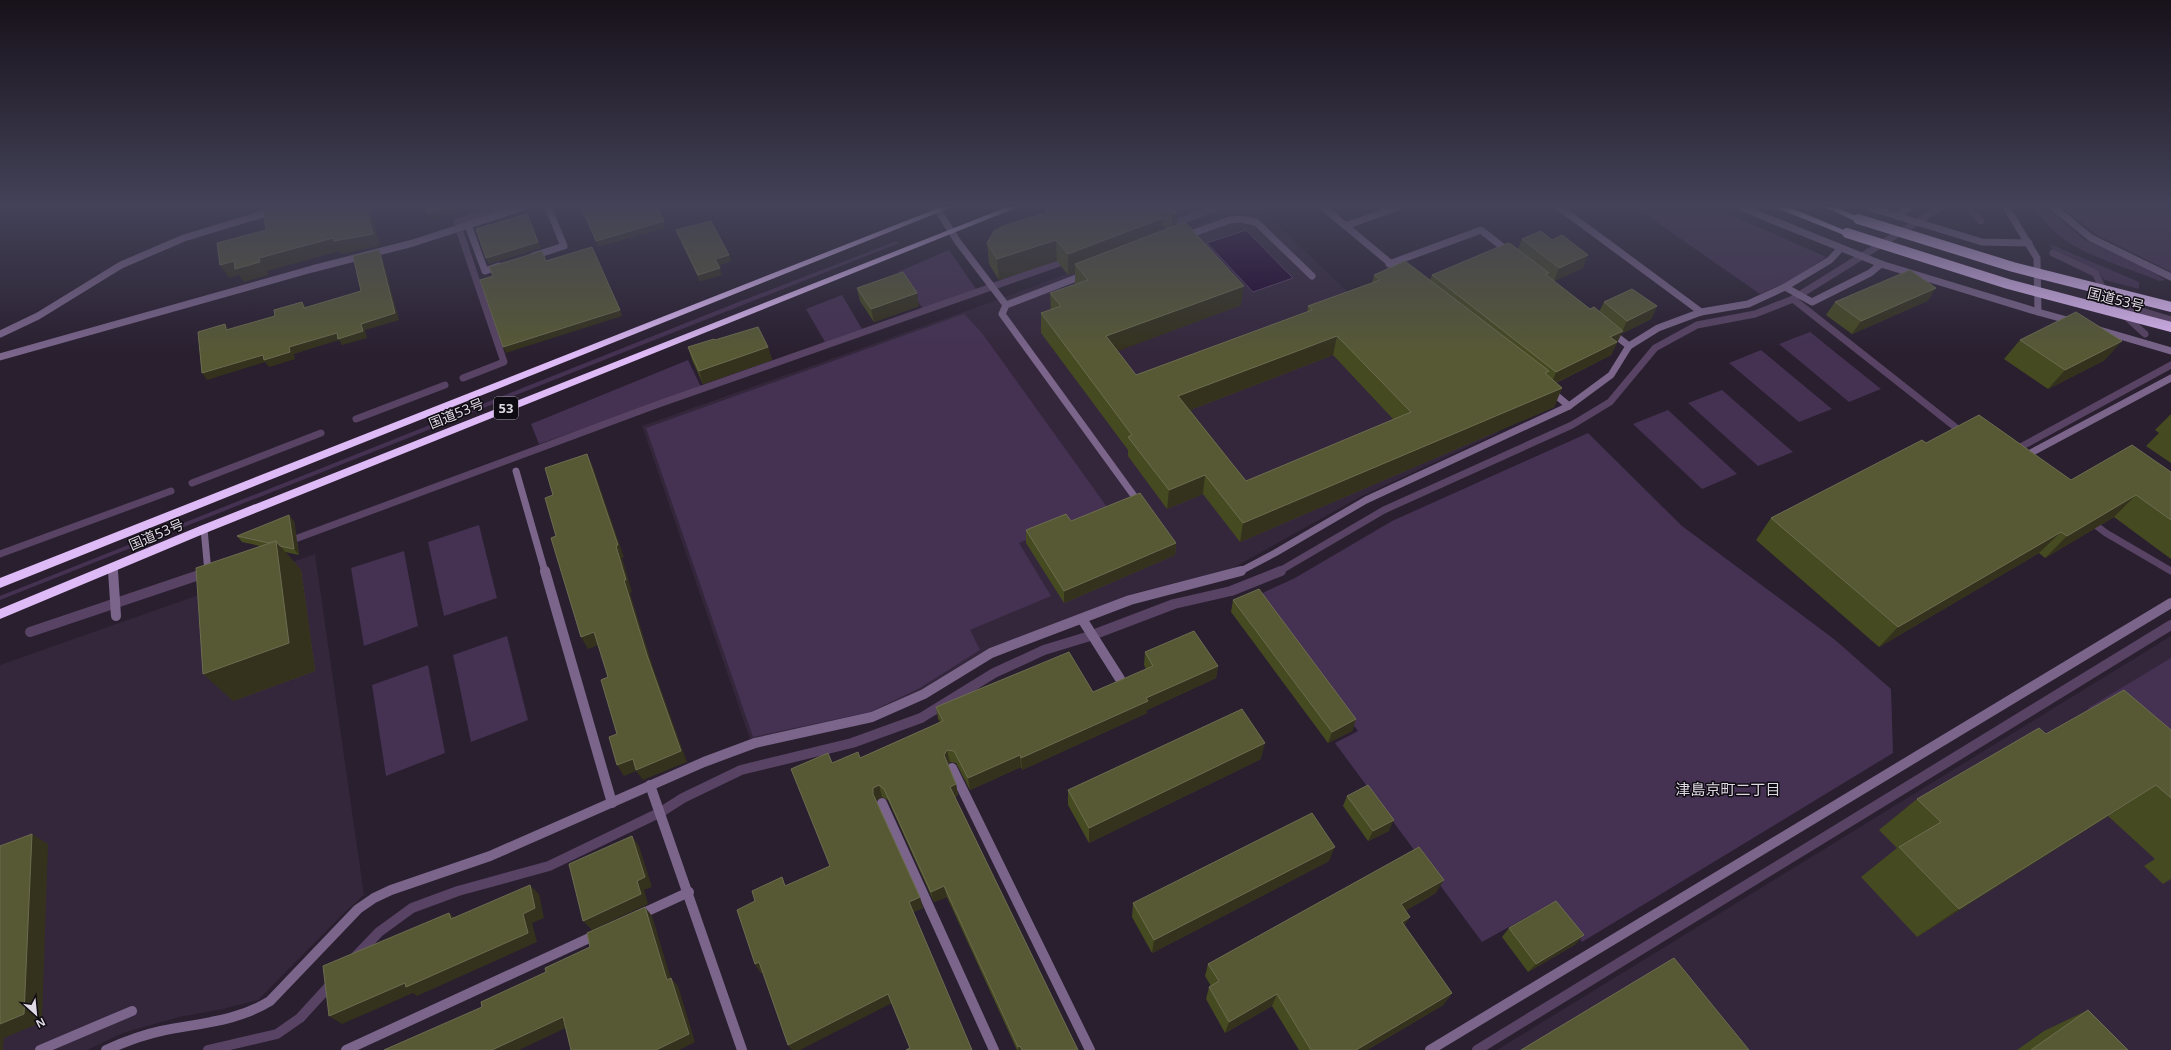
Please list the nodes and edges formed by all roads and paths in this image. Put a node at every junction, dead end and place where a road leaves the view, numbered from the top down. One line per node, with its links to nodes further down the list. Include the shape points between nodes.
1 (140, 256): 37 (street, via 121,264 38,316)
2 (362, 256): 40 (street)
3 (480, 256): 21 (street, via 485,270)
4 (531, 256): 19 (street)
5 (819, 256): 50 (highway, 国道53号 / 53)
6 (891, 256): 47 (highway, 国道53号 / 53)
7 (969, 256): 29 (street)
8 (1291, 256): 25 (street)
9 (1380, 256): 22 (street)
10 (1411, 256): 22 (street)
11 (1514, 256): 20 (street)
12 (1625, 256): 31 (street)
13 (1834, 256): 28 (street)
14 (1859, 256): 23 (street)
15 (1911, 256): 36 (highway, 国道53号, bridge, via 1988,280)
16 (1972, 256): 30 (highway, 国道53号, bridge, via 2064,282)
17 (2036, 256): 32 (street)
18 (2128, 256): 26 (street)
19 (528, 257)
20 (1518, 259)
21 (507, 264)
22 (1389, 264): 27 (street)
23 (1881, 264): 28 (street, via 1870,273 1812,302); 32 (street)
24 (1088, 273): 29 (street)
25 (1312, 276)
26 (2171, 277)
27 (1408, 278)
28 (1787, 288): 31 (street, via 1748,304)
29 (1006, 305): 46 (street, via 1002,314)
30 (2171, 307)
31 (1701, 312): 38 (street, via 1658,328)
32 (2038, 312): 33 (street)
33 (2084, 325)
34 (1605, 327): 38 (street)
35 (2091, 327): 39 (street)
36 (2171, 327)
37 (0, 334)
38 (1629, 346): 43 (street, via 1611,375)
39 (2171, 351)
40 (0, 357)
41 (2171, 378): 44 (street)
42 (1544, 386): 43 (street)
43 (1569, 406): 54 (street, via 1366,500 1236,573 1130,600)
44 (2020, 459)
45 (516, 471): 58 (street)
46 (1137, 500)
47 (204, 529): 48 (highway, 国道53号 / 53); 49 (street)
48 (113, 568): 52 (street); 53 (highway, 国道53号 / 53)
49 (208, 580)
50 (0, 583)
51 (2171, 603): 70 (street)
52 (116, 608)
53 (0, 614)
54 (1083, 621): 55 (street); 57 (street, via 991,653 924,694 872,717 754,743 704,762)
55 (1120, 679)
56 (952, 768): 69 (street)
57 (652, 788): 58 (street); 60 (street)
58 (612, 803): 65 (street, via 490,856 374,898 358,909 270,1001 258,1010 241,1017 161,1031)
59 (882, 803): 68 (street)
60 (689, 892): 61 (street); 67 (street)
61 (632, 919)
62 (611, 928): 66 (street)
63 (132, 1011): 64 (street)
64 (40, 1050)
65 (106, 1050)
66 (346, 1050)
67 (742, 1050)
68 (994, 1050)
69 (1090, 1050)
70 (1430, 1050)

